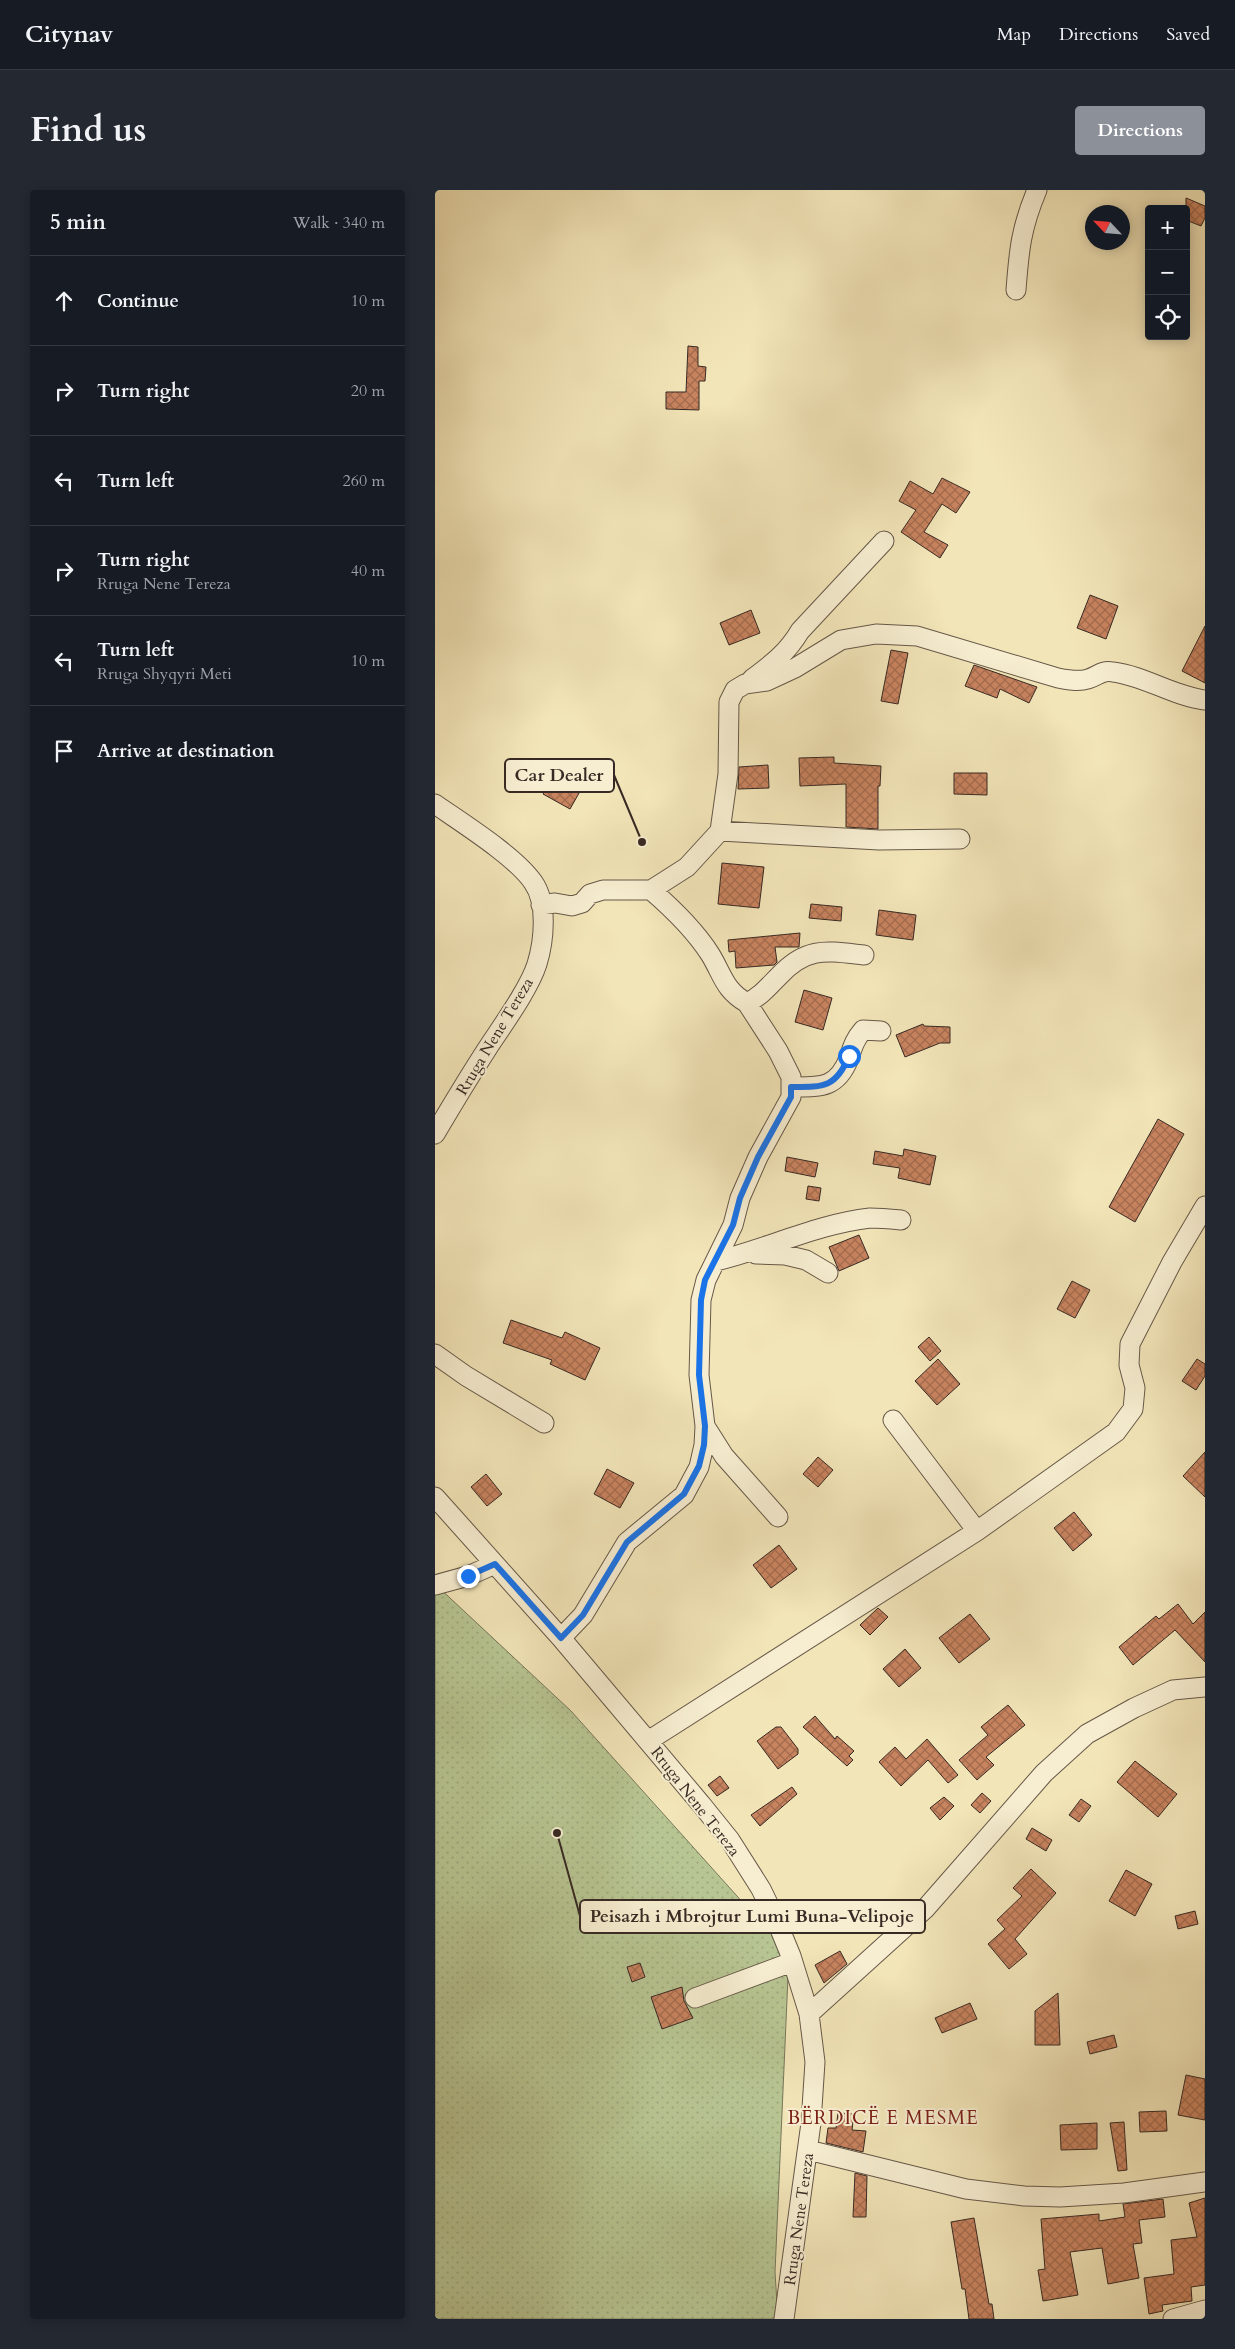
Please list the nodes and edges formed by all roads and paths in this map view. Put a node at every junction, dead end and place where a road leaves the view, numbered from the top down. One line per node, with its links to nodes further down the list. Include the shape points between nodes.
1 (1037, 190): 2 (street, via 1019,243)
2 (1017, 290)
3 (884, 541): 4 (street, via 800,631 781,658)
4 (745, 684): 5 (street, via 767,681 841,640 876,634 917,636 1074,681 1089,679 1103,670 1116,672 1189,698); 7 (street, via 735,690 729,702 728,774)
5 (1205, 700)
6 (435, 804): 10 (street, Rruga Nene Tereza, via 518,865 534,884)
7 (720, 831): 8 (street, via 879,840); 9 (street, via 687,867)
8 (960, 839)
9 (651, 890): 10 (street, via 603,890 572,906); 12 (street, via 689,926 710,954 733,995)
10 (541, 905): 15 (street, Rruga Nene Tereza, via 543,935 536,965 510,1014)
11 (864, 955): 12 (street, via 825,951 805,955 780,974 763,995)
12 (747, 1003): 14 (street, via 778,1051 791,1077)
13 (881, 1031): 14 (street, via 863,1030 854,1040 842,1073 832,1083 818,1087)
14 (791, 1087): 19 (street, via 791,1097 758,1157 740,1198 733,1225)
15 (435, 1134)
16 (1205, 1206): 27 (street, via 1130,1344 1129,1365 1135,1388 1133,1409 1116,1432)
17 (901, 1220): 18 (street, via 871,1218 847,1223 800,1234)
18 (750, 1253): 19 (street); 20 (street, via 806,1260)
19 (715, 1261): 24 (street, via 705,1280 701,1300 699,1375)
20 (828, 1273)
21 (435, 1354): 23 (street, via 465,1376)
22 (893, 1420): 27 (street)
23 (544, 1423)
24 (705, 1426): 26 (street, via 724,1456); 32 (street, via 699,1466 684,1494 627,1542 583,1615)
25 (435, 1497): 28 (street, Rruga Nene Tereza)
26 (778, 1517)
27 (977, 1531): 34 (street)
28 (495, 1564): 29 (street); 32 (street, Rruga Nene Tereza)
29 (468, 1576): 30 (street); 31 (street, via 464,1585)
30 (435, 1585)
31 (435, 1594)
32 (561, 1638): 34 (street, Rruga Nene Tereza)
33 (1205, 1687): 37 (street, via 1173,1690 1087,1734 1045,1773 925,1909)
34 (648, 1741): 35 (street, Rruga Nene Tereza, via 730,1840 761,1889)
35 (792, 1962): 36 (street); 37 (street, Rruga Nene Tereza)
36 (695, 1998)
37 (809, 2014): 38 (street, Rruga Nene Tereza, via 815,2062)
38 (808, 2150): 39 (street, via 967,2189 1025,2196 1124,2193); 41 (street, Rruga Nene Tereza)
39 (1205, 2182)
40 (1205, 2310): 42 (street)
41 (784, 2319)
42 (1173, 2319)

